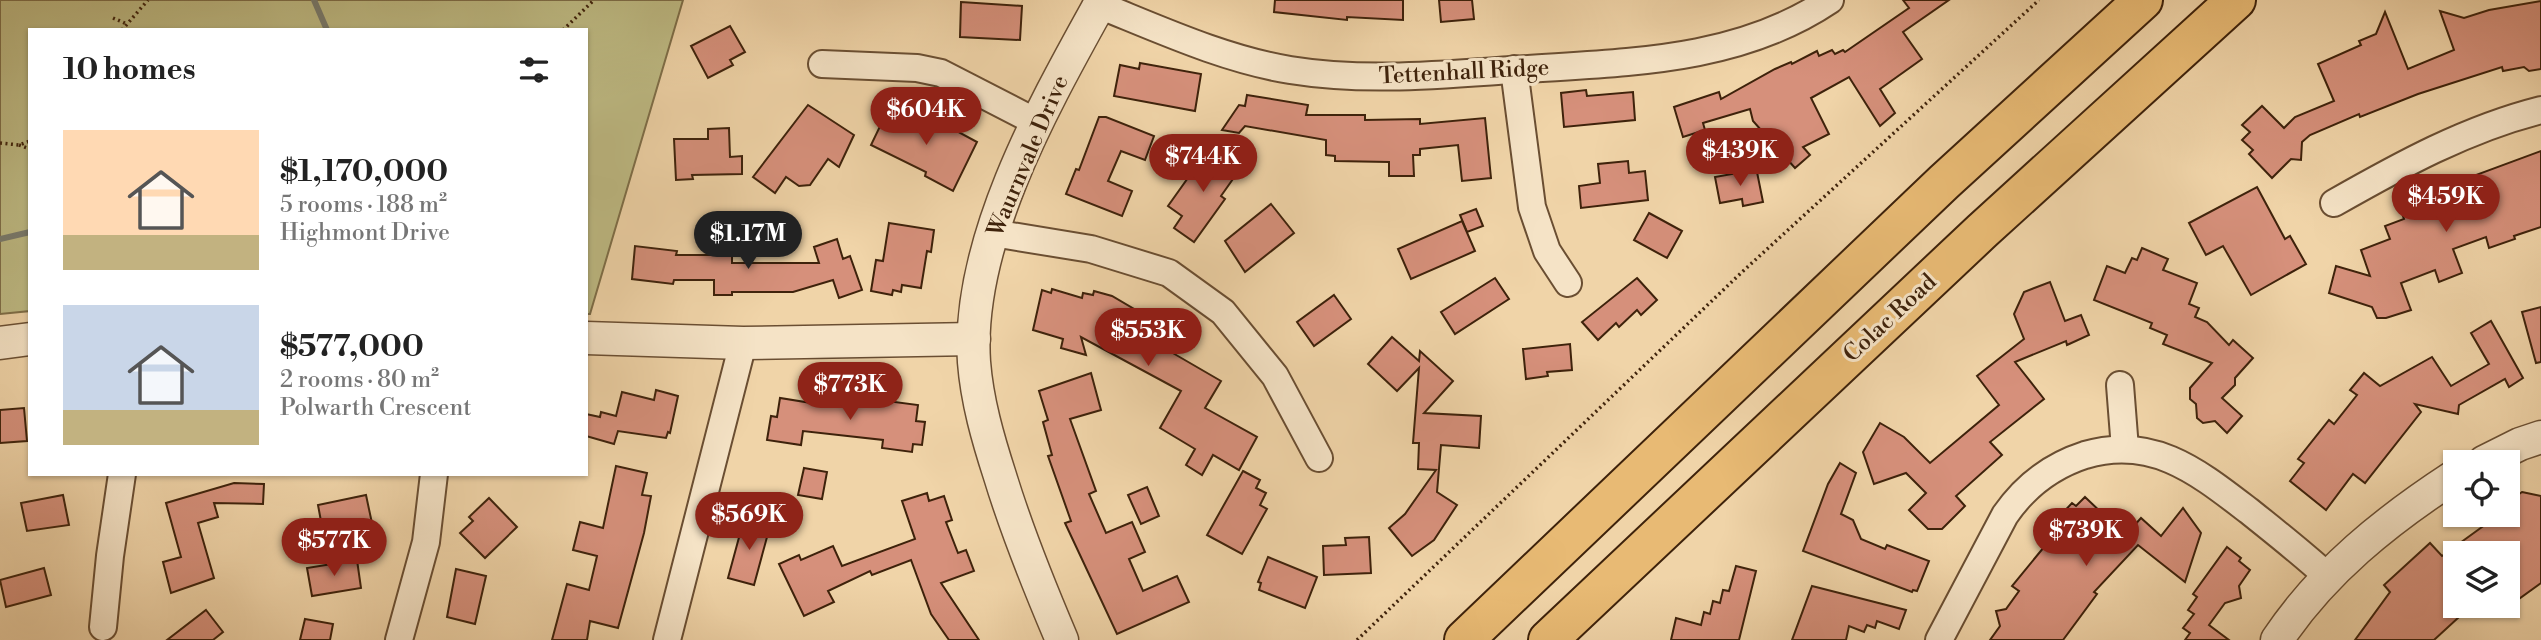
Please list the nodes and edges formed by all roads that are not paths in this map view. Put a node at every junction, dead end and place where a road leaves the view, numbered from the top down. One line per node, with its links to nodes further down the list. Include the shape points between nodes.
1 (1829, 0): 6 (street, Tettenhall Ridge, via 1787,25 1708,52)
2 (2143, 0): 30 (highway, via 1944,182)
3 (2236, 0): 31 (highway, Colac Road, via 1982,231)
4 (1100, 3): 6 (street, Tettenhall Ridge, via 1245,60 1308,73 1398,77); 8 (street, Waurnvale Drive)
5 (822, 64): 8 (street, via 941,73)
6 (1514, 69): 11 (street, via 1532,207 1547,251)
7 (2541, 110): 9 (street, via 2434,148)
8 (1038, 123): 10 (street, Waurnvale Drive)
9 (2334, 203)
10 (993, 233): 14 (street, Waurnvale Drive, via 981,275); 21 (street, via 1091,249 1169,273 1223,312 1258,355 1275,376)
11 (1568, 283)
12 (28, 338): 16 (street)
13 (588, 338): 15 (street)
14 (974, 339): 15 (street); 29 (street, Waurnvale Drive, via 987,434 1024,550)
15 (743, 342): 27 (street)
16 (0, 343)
17 (2120, 385): 19 (street)
18 (2541, 437): 20 (street)
19 (2125, 449): 25 (street, via 2160,455 2198,472); 32 (street, via 2063,463 2024,491 2005,515)
20 (2508, 450)
21 (1319, 458)
22 (122, 476): 26 (street)
23 (434, 476): 28 (street, via 426,542)
24 (2443, 484): 25 (street, via 2397,515)
25 (2328, 576): 33 (street)
26 (103, 627)
27 (670, 639)
28 (399, 640)
29 (1062, 640)
30 (1464, 640)
31 (1548, 640)
32 (1939, 640)
33 (2277, 640)

